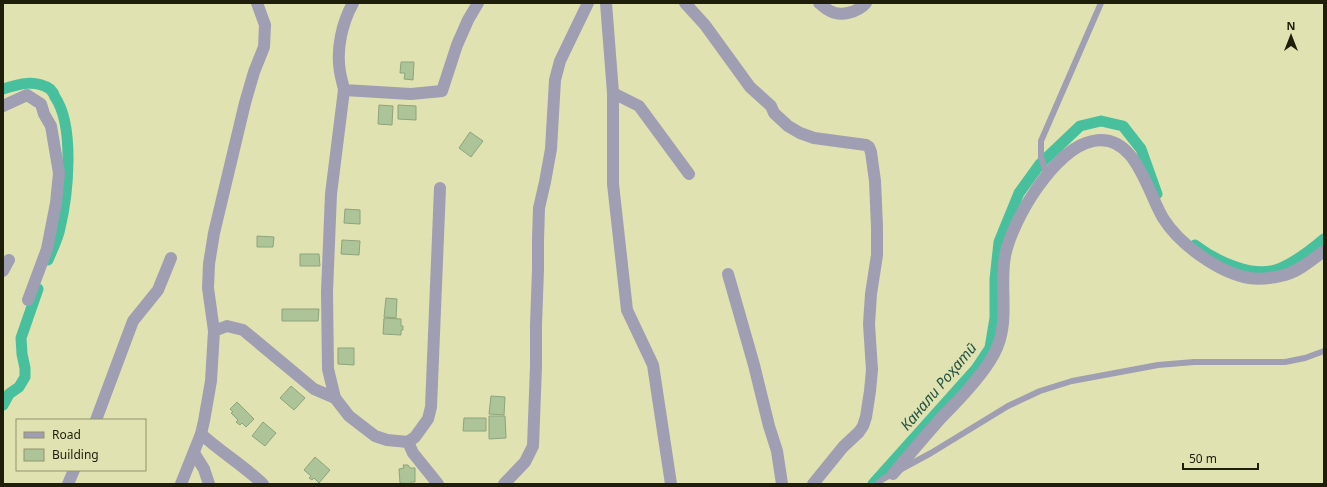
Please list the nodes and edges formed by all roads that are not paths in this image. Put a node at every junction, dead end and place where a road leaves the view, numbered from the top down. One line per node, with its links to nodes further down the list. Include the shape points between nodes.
1 (257, 3): 22 (street, via 264,26 264,46 243,110 209,264 208,288)
2 (353, 3): 10 (street, via 347,15 339,50)
3 (478, 3): 10 (street, via 457,45 442,91 411,94)
4 (588, 3): 36 (street, via 560,61 555,80 551,149 539,208 533,446 525,462)
5 (606, 3): 11 (street)
6 (685, 3): 39 (street, via 705,25 750,87 788,126 814,138 866,145 871,152 875,181 877,254 871,294 869,324 872,370 866,417 859,432 843,447)
7 (819, 3): 8 (street, via 831,12 847,14 862,8)
8 (866, 3)
9 (1102, 3): 13 (lane, via 1041,141 1041,157)
10 (344, 90): 24 (street, via 331,194 327,292 328,369)
11 (613, 93): 14 (street, via 639,106); 37 (street, via 613,184 627,310 653,365)
12 (3, 106): 21 (street, via 27,95 41,104 51,126 59,173 47,250)
13 (1045, 171): 16 (street, via 1078,146 1092,141 1107,140 1119,145 1134,161 1171,229 1189,248 1222,269 1248,278 1269,279 1287,275); 30 (street, via 1018,221 1005,255 1004,327 994,355)
14 (689, 174)
15 (440, 188): 27 (street, via 431,407 428,419 415,437)
16 (1324, 251)
17 (171, 258): 25 (street, via 158,290 133,321)
18 (9, 260): 19 (street)
19 (3, 271)
20 (728, 274): 38 (street, via 768,426 777,451)
21 (28, 300)
22 (214, 331): 24 (street, via 227,326 243,330 314,389); 26 (street, via 211,381)
23 (1324, 351): 30 (lane, via 1285,362 1194,362 1158,365 1072,381 1040,391 1008,406)
24 (335, 398): 27 (street, via 349,416 376,436)
25 (96, 419)
26 (201, 434): 28 (street); 34 (street)
27 (408, 442): 35 (street, via 413,454)
28 (194, 453): 32 (street); 33 (street, via 204,468)
29 (74, 471): 31 (street)
30 (893, 474): 40 (lane)
31 (68, 484)
32 (181, 484)
33 (209, 484)
34 (263, 484)
35 (438, 484)
36 (504, 484)
37 (671, 484)
38 (782, 484)
39 (813, 484)
40 (877, 484)

